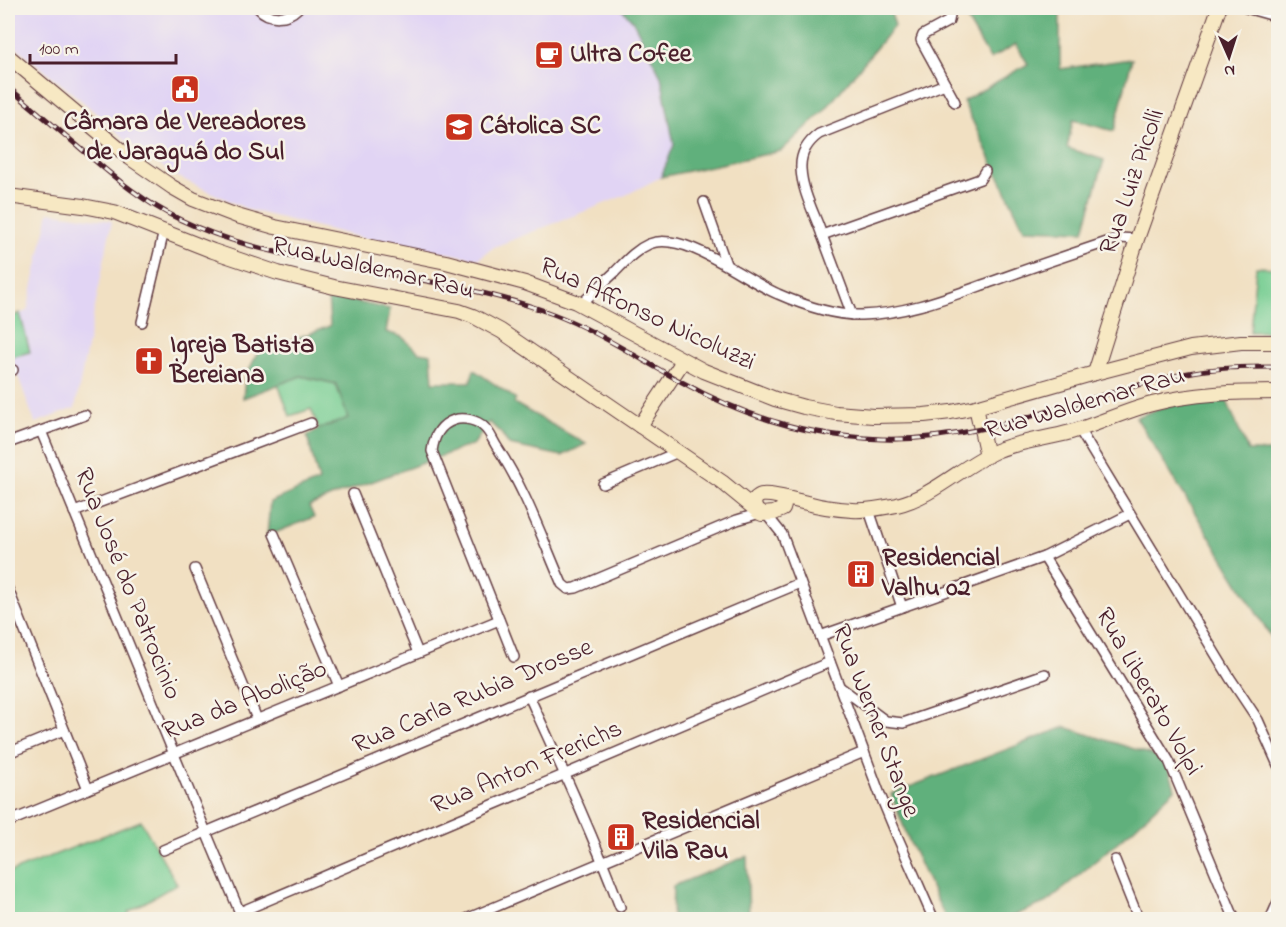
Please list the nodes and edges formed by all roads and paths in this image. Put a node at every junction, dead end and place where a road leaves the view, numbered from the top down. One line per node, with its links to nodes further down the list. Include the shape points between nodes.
1 (258, 8): 2 (street, via 278,17)
2 (298, 8)
3 (947, 8): 8 (street, via 949,21 923,35 921,40)
4 (1219, 8): 15 (street, Rua Luiz Picolli)
5 (1246, 8): 6 (street)
6 (1278, 17)
7 (8, 56): 18 (street, Rua Affonso Nicoluzzi, via 136,163 204,203 275,227 495,274)
8 (945, 84): 9 (street); 14 (street, via 810,140 801,169 806,195)
9 (955, 102)
10 (985, 171): 14 (street, via 980,179)
11 (8, 196): 13 (street, Rua Waldemar Rau, via 101,209)
12 (704, 202): 17 (street)
13 (164, 231): 20 (street); 28 (street, Rua Waldemar Rau, via 278,273 473,316)
14 (822, 235): 19 (street)
15 (1137, 239): 19 (street, via 1119,238 914,307); 23 (street, Rua Luiz Picolli)
16 (628, 252): 18 (street)
17 (726, 264): 18 (street, via 673,242 651,243); 19 (street, via 777,294)
18 (579, 303): 22 (street, Rua Affonso Nicoluzzi)
19 (852, 315)
20 (142, 322)
21 (1278, 342): 23 (street, Rua Affonso Nicoluzzi, via 1191,348)
22 (683, 360): 25 (street, Rua Affonso Nicoluzzi, via 775,399 836,413 898,416); 28 (street)
23 (1095, 373): 25 (street, Rua Affonso Nicoluzzi)
24 (1278, 392): 29 (street, Rua Waldemar Rau, via 1220,393 1164,401)
25 (976, 407): 33 (street)
26 (85, 415): 30 (street)
27 (311, 423): 39 (street)
28 (640, 426): 32 (street, Rua Waldemar Rau)
29 (1078, 429): 33 (street, Rua Waldemar Rau); 40 (street)
30 (41, 431): 31 (street); 39 (street, Rua José do Patrocinio)
31 (8, 444)
32 (678, 452): 34 (street); 36 (street, Rua Waldemar Rau)
33 (987, 456): 38 (street, Rua Waldemar Rau, via 913,499)
34 (603, 483)
35 (353, 494): 50 (street)
36 (758, 506): 37 (street, Rua Waldemar Rau); 37 (street, via 774,513); 42 (street, Rua Werner Stange); 48 (street, via 737,520 568,589 562,584 519,484 490,436 472,420 447,423 434,439 432,451)
37 (782, 506): 38 (street, Rua Waldemar Rau, via 810,504); 42 (street, Rua Werner Stange)
38 (869, 510): 47 (street)
39 (74, 512): 61 (street, Rua José do Patrocinio)
40 (1130, 514): 43 (street); 62 (street, via 1258,720)
41 (274, 534): 54 (street)
42 (782, 534): 45 (street, Rua Werner Stange)
43 (1044, 557): 47 (street); 76 (street, Rua Liberato Volpi, via 1169,761)
44 (195, 569): 57 (street)
45 (800, 584): 49 (street, Rua Werner Stange); 56 (street, Rua Carla Rubia Drosse)
46 (8, 589): 58 (street)
47 (902, 607): 49 (street)
48 (499, 620): 50 (street, Rua da Abolição); 51 (street)
49 (820, 636): 52 (street, Rua Werner Stange)
50 (418, 653): 54 (street, Rua da Abolição)
51 (514, 657)
52 (830, 662): 55 (street, Rua Werner Stange); 63 (street, Rua Anton Frerichs)
53 (1046, 674): 55 (street, via 903,723 886,721)
54 (339, 686): 57 (street, Rua da Abolição)
55 (839, 686): 59 (street, Rua Werner Stange)
56 (529, 696): 63 (street); 66 (street, Rua Carla Rubia Drosse)
57 (257, 719): 61 (street, Rua da Abolição)
58 (64, 730): 60 (street); 64 (street)
59 (864, 752): 69 (street); 74 (street, Rua Werner Stange)
60 (8, 753)
61 (173, 753): 64 (street, Rua da Abolição); 66 (street, Rua José do Patrocinio)
62 (1278, 765)
63 (565, 774): 69 (street); 72 (street, Rua Anton Frerichs)
64 (88, 789): 65 (street, Rua da Abolição)
65 (8, 822)
66 (206, 832): 67 (street, Rua Carla Rubia Drosse); 72 (street, Rua José do Patrocinio)
67 (163, 850)
68 (1115, 860): 75 (street)
69 (603, 861): 71 (street); 73 (street)
70 (1278, 902): 77 (street)
71 (620, 907)
72 (242, 916)
73 (464, 920)
74 (934, 920)
75 (1139, 920)
76 (1235, 920)
77 (1270, 920)

